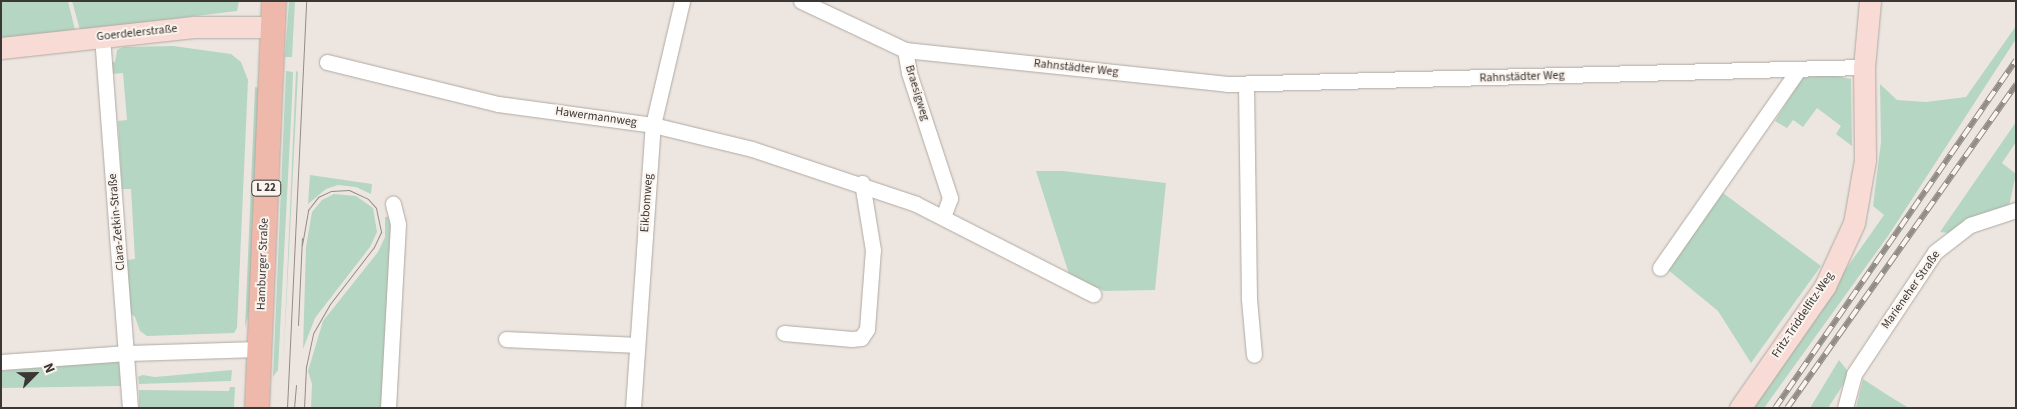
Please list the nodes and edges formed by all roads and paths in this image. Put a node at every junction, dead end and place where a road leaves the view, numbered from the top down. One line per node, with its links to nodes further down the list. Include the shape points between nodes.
1 (274, 1): 5 (main road, Hamburger Straße / L 22)
2 (682, 1): 13 (street, Eikbomweg)
3 (801, 1): 8 (street, Braesigweg)
4 (1870, 1): 10 (street, Fritz-Triddelfitz-Weg)
5 (273, 27): 7 (street, Goerdelerstraße, via 194,27); 23 (main road, Hamburger Straße / L 22)
6 (1, 48): 7 (street, Goerdelerstraße)
7 (103, 49): 24 (street, Clara-Zetkin-Straße)
8 (905, 50): 12 (street, Rahnstädter Weg); 17 (street, Braesigweg, via 909,73 950,198)
9 (327, 62): 13 (street, Hawermannweg, via 498,104)
10 (1864, 67): 11 (street, Rahnstädter Weg); 31 (street, Fritz-Triddelfitz-Weg, via 1865,160 1854,223 1825,286)
11 (1798, 70): 12 (street, Rahnstädter Weg); 18 (street)
12 (1246, 84): 25 (street, via 1248,299)
13 (653, 125): 14 (street, Hawermannweg, via 752,149); 22 (street, Eikbomweg)
14 (862, 183): 17 (street, Hawermannweg); 20 (street, via 873,250 867,330 861,338 852,339)
15 (394, 204): 29 (street, via 398,224)
16 (2016, 210): 32 (street, Marieneher Straße, via 1970,225 1935,252 1854,374)
17 (943, 217): 19 (street, Hawermannweg)
18 (1660, 268)
19 (1094, 294)
20 (784, 333)
21 (506, 339): 22 (street)
22 (637, 345): 30 (street, Eikbomweg)
23 (259, 349): 24 (street); 28 (main road, Hamburger Straße / L 22)
24 (128, 353): 26 (street); 27 (street, Clara-Zetkin-Straße)
25 (1254, 355)
26 (1, 362)
27 (130, 408)
28 (257, 408)
29 (388, 408)
30 (633, 408)
31 (1740, 408)
32 (1845, 408)

